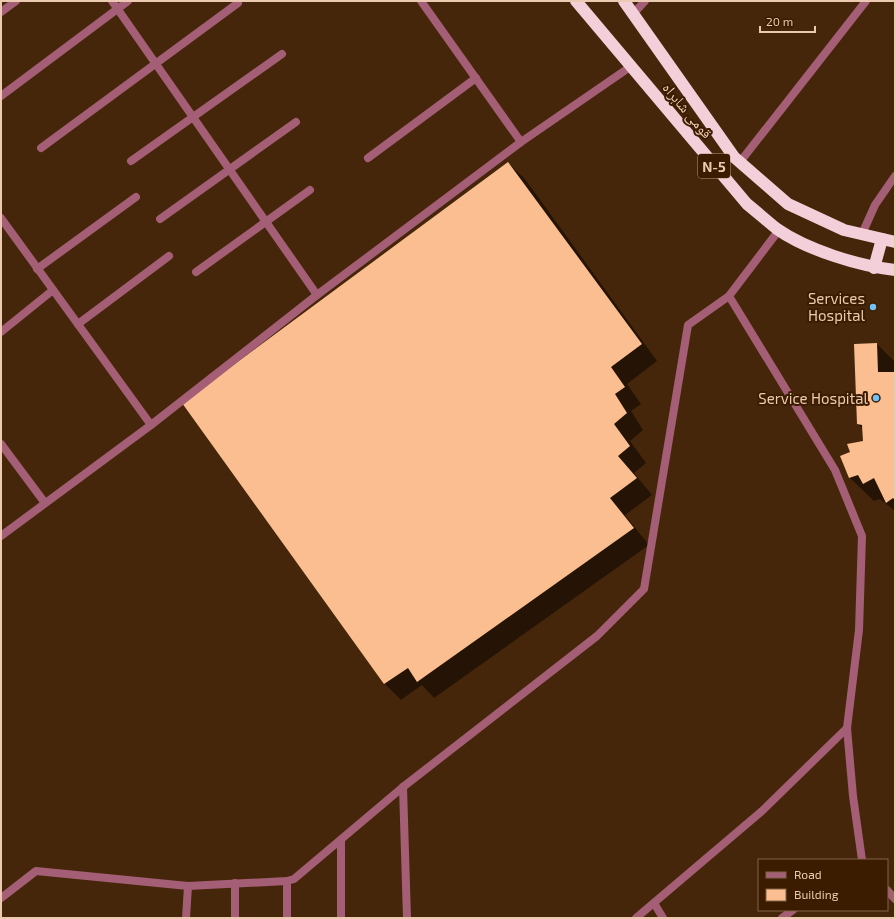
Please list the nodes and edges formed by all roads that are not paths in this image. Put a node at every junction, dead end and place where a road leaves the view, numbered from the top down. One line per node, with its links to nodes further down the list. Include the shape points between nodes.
1 (16, 1): 11 (street)
2 (112, 1): 10 (street)
3 (128, 1): 10 (street)
4 (421, 1): 16 (street)
5 (576, 1): 15 (highway, قومی شاہراہ / N-5)
6 (624, 1): 12 (highway, قومی شاہراہ / N-5)
7 (645, 1): 12 (street)
8 (866, 1): 24 (street)
9 (238, 3): 14 (street)
10 (117, 9): 14 (street); 17 (street)
11 (1, 12)
12 (633, 14): 24 (highway, قومی شاہراہ / N-5)
13 (282, 54): 18 (street)
14 (155, 63): 18 (street); 21 (street)
15 (630, 67): 20 (street); 32 (highway, قومی شاہراہ / N-5, via 746,204)
16 (476, 78): 20 (street); 22 (street)
17 (1, 96)
18 (193, 116): 23 (street); 25 (street)
19 (296, 122): 25 (street)
20 (521, 142): 42 (street)
21 (40, 148)
22 (368, 158)
23 (131, 161)
24 (740, 162): 33 (highway, قومی شاہراہ / N-5, via 788,204 844,230)
25 (230, 170): 30 (street); 31 (street)
26 (895, 176): 33 (street, via 875,205)
27 (310, 190): 31 (street)
28 (136, 196): 38 (street)
29 (1, 218): 38 (street)
30 (160, 219)
31 (266, 222): 40 (street); 42 (street)
32 (779, 230): 37 (highway, قومی شاہراہ / N-5, via 819,251); 43 (street)
33 (862, 234): 34 (highway, قومی شاہراہ / N-5)
34 (882, 239): 35 (highway, قومی شاہراہ / N-5); 37 (highway)
35 (895, 242)
36 (169, 256): 44 (street)
37 (874, 268): 39 (highway, قومی شاہراہ / N-5)
38 (37, 269): 41 (street)
39 (895, 270)
40 (196, 272)
41 (53, 290): 44 (street); 45 (street)
42 (317, 295): 46 (street)
43 (730, 296): 50 (street, via 835,470 862,536 859,630); 51 (street, via 688,325 644,589 597,636)
44 (78, 324): 46 (street)
45 (1, 332)
46 (151, 425): 48 (street)
47 (1, 444): 48 (street)
48 (45, 503): 49 (street)
49 (1, 536)
50 (847, 728): 53 (street); 60 (street, via 762,811)
51 (403, 787): 52 (street); 66 (street)
52 (340, 840): 54 (street, via 294,879); 65 (street)
53 (862, 859)
54 (287, 881): 55 (street); 64 (street)
55 (234, 883): 56 (street); 63 (street)
56 (188, 886): 58 (street, via 36,872); 62 (street)
57 (888, 891): 59 (street)
58 (1, 898)
59 (895, 899)
60 (654, 903): 67 (street); 68 (street)
61 (792, 911): 69 (street)
62 (186, 918)
63 (235, 918)
64 (287, 918)
65 (341, 918)
66 (407, 918)
67 (636, 918)
68 (663, 918)
69 (782, 918)

